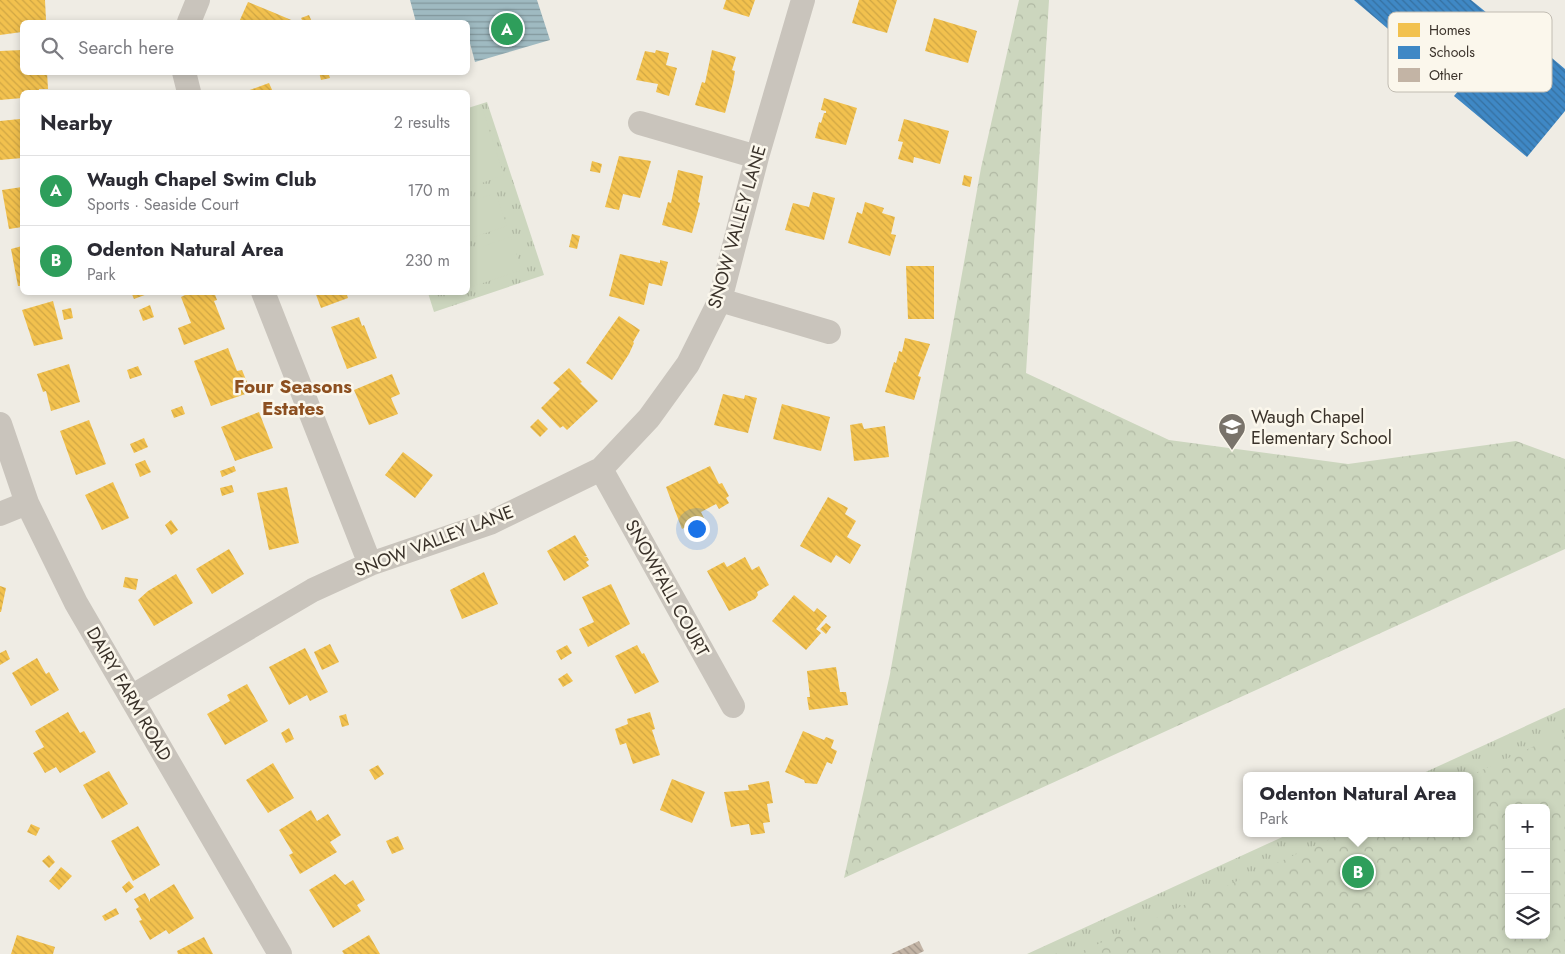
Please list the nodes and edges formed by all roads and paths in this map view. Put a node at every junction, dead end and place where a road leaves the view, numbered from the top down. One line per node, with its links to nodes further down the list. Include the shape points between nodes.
1 (198, 0): 3 (street)
2 (803, 0): 7 (street, SNOW VALLEY LANE)
3 (190, 20)
4 (185, 75): 5 (street)
5 (188, 90)
6 (640, 124): 7 (street)
7 (757, 157): 9 (street, SNOW VALLEY LANE)
8 (264, 295): 15 (street)
9 (720, 300): 10 (street); 12 (street, SNOW VALLEY LANE, via 688,364 648,418)
10 (829, 332)
11 (0, 424): 13 (street, DAIRY FARM ROAD)
12 (601, 470): 15 (street, SNOW VALLEY LANE, via 490,523); 17 (street, SNOWFALL COURT)
13 (27, 503): 14 (street); 16 (street, DAIRY FARM ROAD, via 76,604)
14 (0, 514)
15 (370, 564): 16 (street, SNOW VALLEY LANE, via 313,590)
16 (131, 697): 18 (street, DAIRY FARM ROAD)
17 (733, 706)
18 (280, 954)

